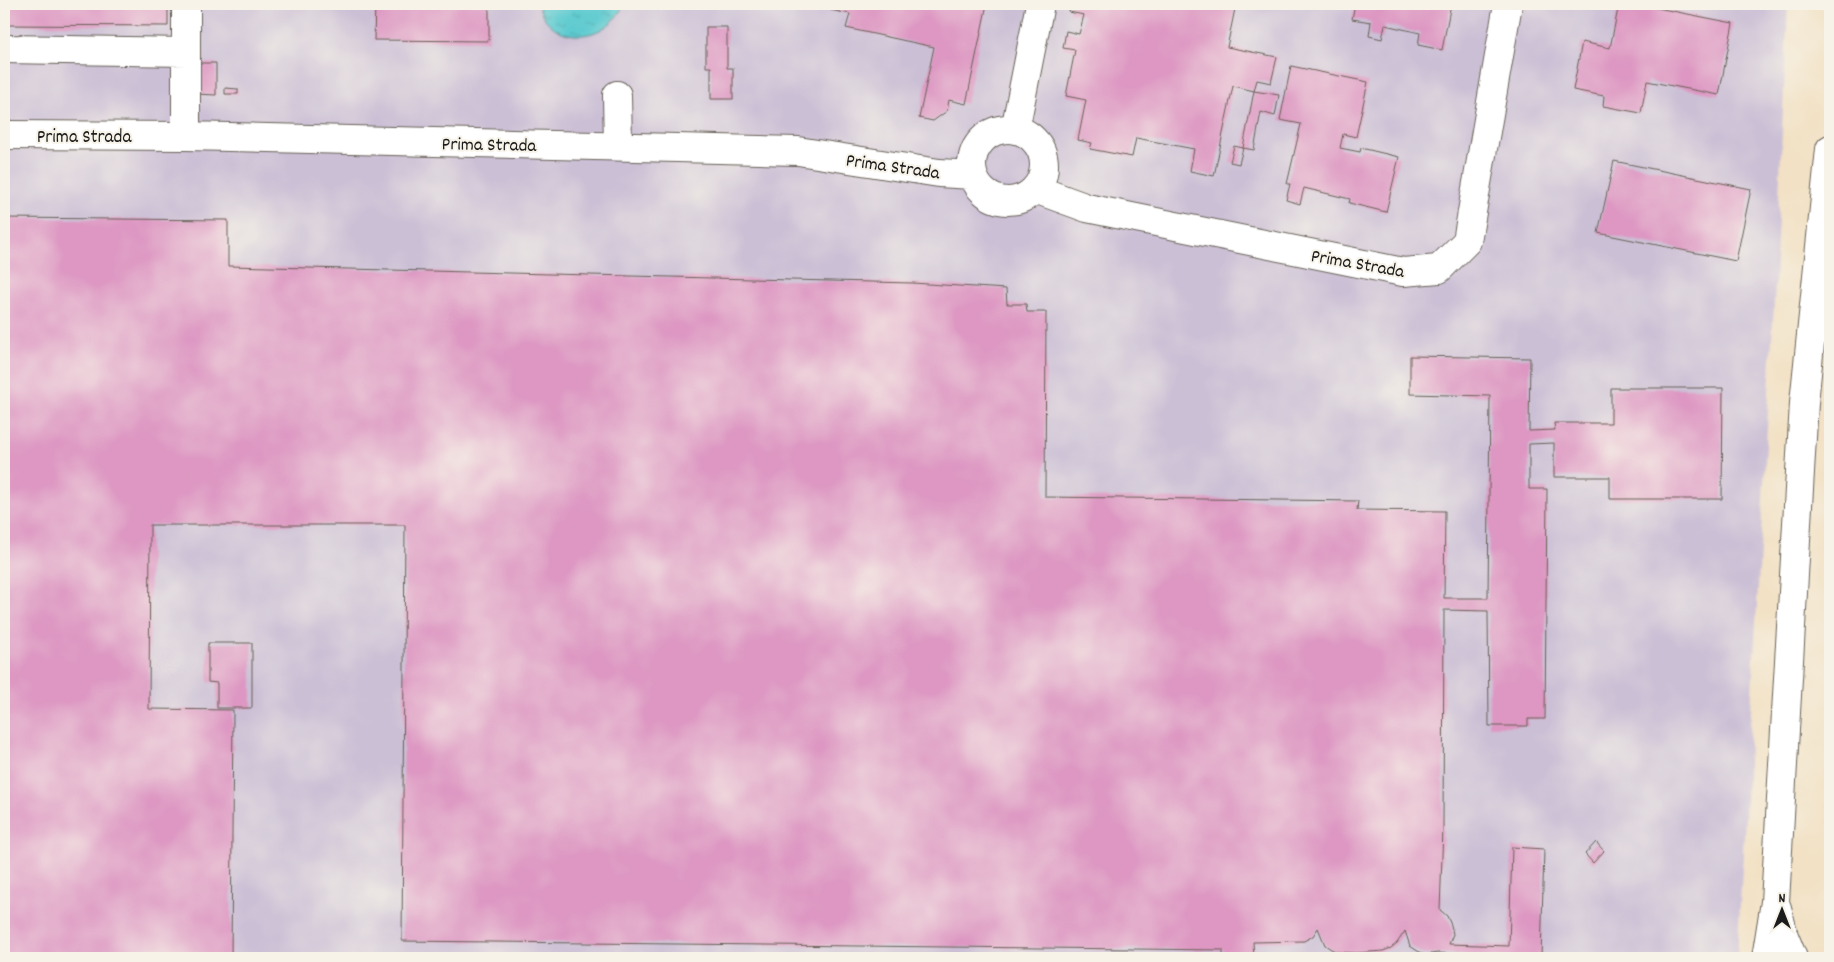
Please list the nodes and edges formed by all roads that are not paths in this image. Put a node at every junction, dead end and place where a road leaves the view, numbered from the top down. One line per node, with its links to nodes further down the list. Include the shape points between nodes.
1 (186, 4): 5 (main road)
2 (1040, 4): 7 (main road)
3 (1508, 4): 13 (main road, Prima Strada, via 1467,241 1439,269 1403,272 1087,208)
4 (4, 49): 5 (main road)
5 (186, 52): 9 (main road)
6 (617, 95): 10 (main road)
7 (1015, 130): 12 (main road, via 1003,129 982,141 975,150); 13 (main road, via 1026,134 1042,152 1042,178)
8 (4, 135): 9 (main road, Prima Strada)
9 (186, 136): 10 (main road, Prima Strada)
10 (618, 146): 12 (main road, Prima Strada, via 798,151 938,173)
11 (1830, 149): 14 (main road, via 1804,403)
12 (973, 175): 13 (main road, via 978,186 998,199 1011,201)
13 (1035, 189)
14 (1775, 902): 15 (main road); 16 (main road)
15 (1766, 958)
16 (1792, 958)

